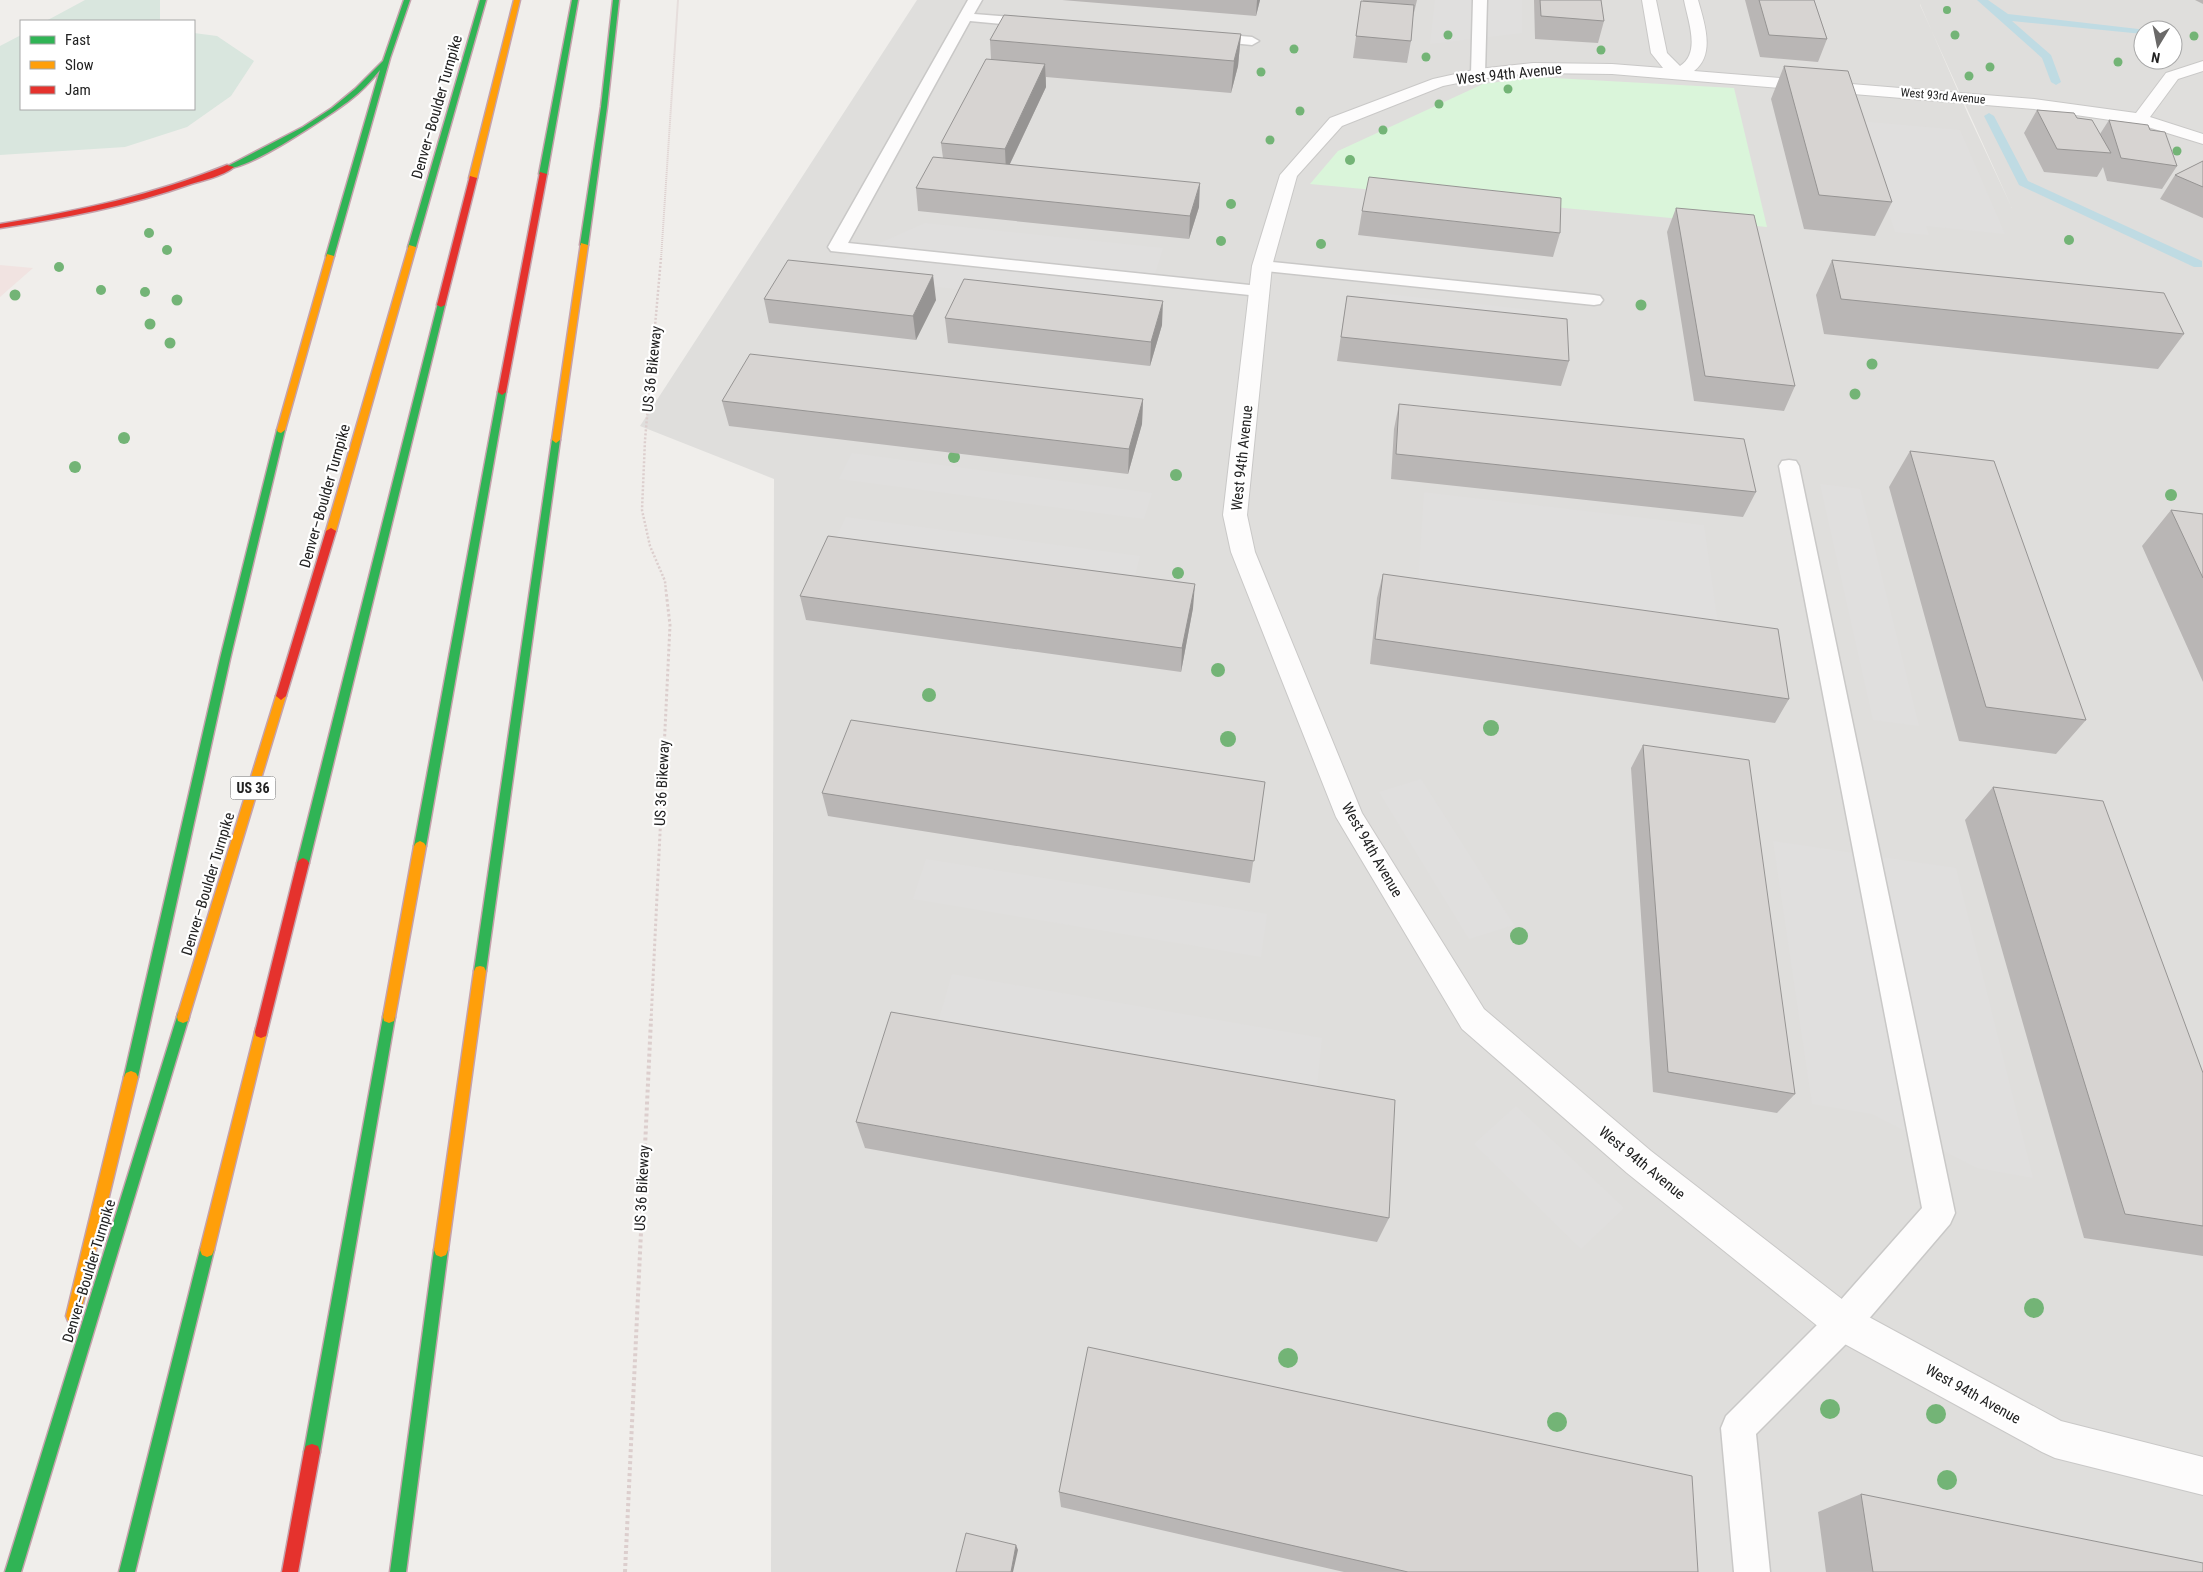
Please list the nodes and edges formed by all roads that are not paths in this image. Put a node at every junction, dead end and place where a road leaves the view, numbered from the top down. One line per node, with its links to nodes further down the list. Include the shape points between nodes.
1 (407, 0): 14 (highway)
2 (483, 0): 28 (highway, Denver–Boulder Turnpike / US 36, via 314,589)
3 (517, 0): 29 (highway)
4 (575, 0): 30 (highway)
5 (616, 0): 31 (highway, via 604,107 468,1051)
6 (975, 0): 10 (lane)
7 (1480, 0): 16 (lane)
8 (1649, 0): 17 (street, via 1659,53)
9 (1691, 0): 17 (street, via 1698,56)
10 (966, 17): 11 (lane); 21 (lane, via 837,246)
11 (1047, 24)
12 (1194, 36): 13 (lane)
13 (1252, 41)
14 (387, 58): 20 (highway, via 360,88 329,113 251,158 135,199 45,220); 24 (highway, via 290,396 225,660)
15 (2203, 66): 18 (street, via 2172,76)
16 (1478, 74): 17 (street, West 94th Avenue, via 1568,67); 21 (street, West 94th Avenue, via 1439,82 1336,122 1289,175)
17 (1679, 74): 18 (street, West 93rd Avenue, via 2034,104)
18 (2140, 119): 19 (street, West 93rd Avenue)
19 (2203, 138)
20 (0, 226)
21 (1261, 279): 22 (lane); 25 (street, West 94th Avenue, via 1235,515 1243,552 1350,817 1473,1019 1639,1162)
22 (1594, 300)
23 (1789, 466): 25 (lane, via 1939,1213)
24 (72, 1323)
25 (1843, 1323): 27 (street, West 94th Avenue, via 2055,1439); 32 (lane, via 1738,1428)
26 (50, 1409): 28 (highway)
27 (2203, 1476)
28 (11, 1572)
29 (127, 1572)
30 (290, 1572)
31 (398, 1572)
32 (1752, 1572)

